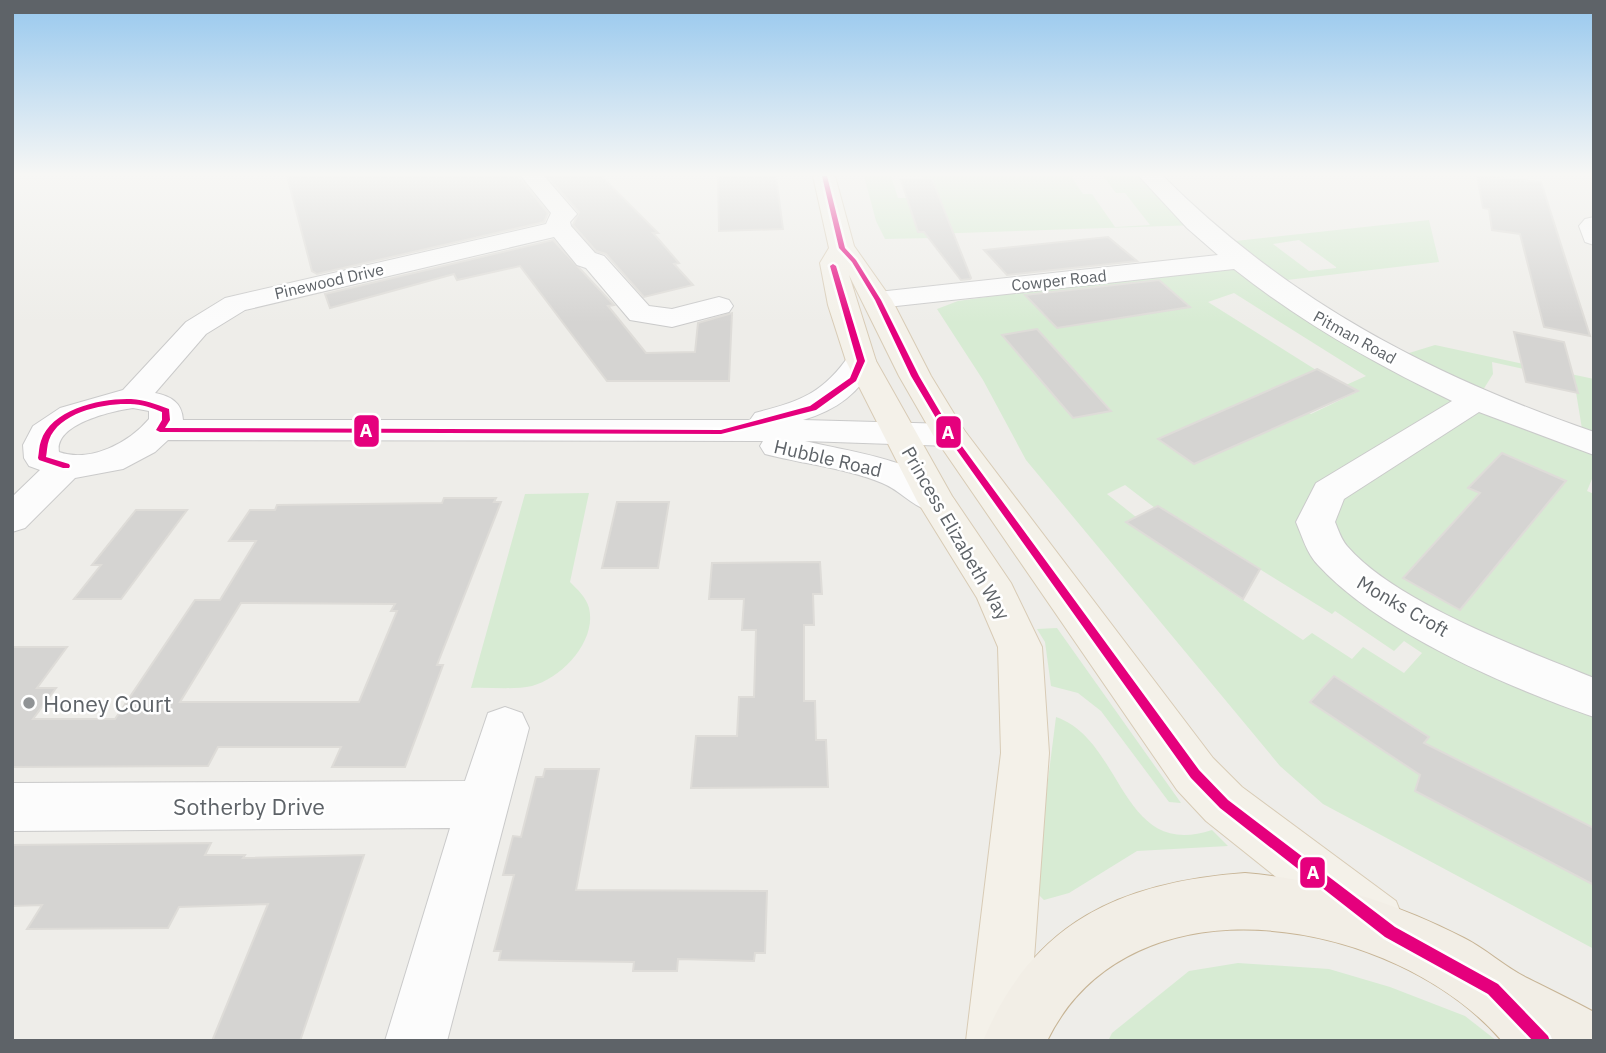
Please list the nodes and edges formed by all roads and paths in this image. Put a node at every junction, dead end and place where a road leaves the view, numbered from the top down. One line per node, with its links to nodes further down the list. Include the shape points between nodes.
1 (559, 225): 4 (street)
2 (836, 225): 5 (main road, Princess Elizabeth Way)
3 (1197, 225): 6 (street, Pitman Road)
4 (560, 228): 8 (street, via 640,314 672,318); 10 (street, Pinewood Drive, via 235,304 196,328)
5 (842, 248): 7 (main road, Princess Elizabeth Way); 9 (main road, Princess Elizabeth Way, via 833,263)
6 (1240, 261): 7 (street, Cowper Road); 11 (street, Pitman Road, via 1326,322)
7 (878, 300): 14 (main road, Princess Elizabeth Way)
8 (719, 306)
9 (861, 361): 13 (street, Hubble Road, via 853,379 813,408); 17 (main road, Princess Elizabeth Way)
10 (133, 398): 12 (street, via 160,404 166,411); 16 (street, via 78,411 49,430 38,450 42,458)
11 (1478, 399): 15 (street, Pitman Road); 19 (street, Monks Croft, via 1329,492 1315,512 1317,534 1338,565 1367,588 1466,641)
12 (160, 430): 13 (street, Hubble Road); 16 (street, via 129,452)
13 (721, 432): 17 (street, Hubble Road)
14 (950, 435): 17 (street); 23 (main road, Princess Elizabeth Way, via 1195,774 1224,804)
15 (1594, 444)
16 (66, 466): 18 (street)
17 (911, 467): 26 (main road, Princess Elizabeth Way, via 996,594 1020,647 1025,753)
18 (12, 519)
19 (1594, 698)
20 (505, 728): 21 (street)
21 (485, 804): 22 (street, Sotherby Drive); 25 (street)
22 (12, 807)
23 (1390, 932): 24 (highway); 27 (highway, via 1299,904 1212,901 1157,913 1091,943 1032,1006)
24 (1493, 989): 28 (highway); 29 (highway)
25 (416, 1041)
26 (997, 1041)
27 (1014, 1041)
28 (1543, 1041)
29 (1585, 1041)

